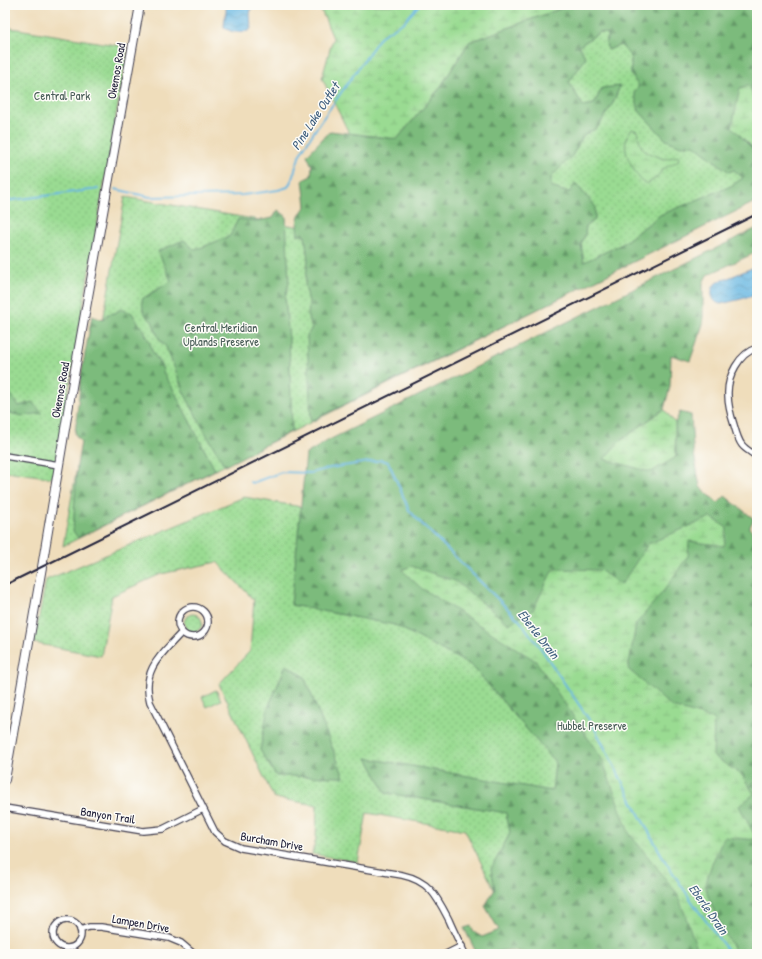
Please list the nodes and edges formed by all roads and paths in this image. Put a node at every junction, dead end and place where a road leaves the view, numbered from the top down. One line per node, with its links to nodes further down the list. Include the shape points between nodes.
1 (140, 5): 5 (street, Okemos Road)
2 (757, 348): 4 (street, via 741,358 733,370 728,395 738,438 742,445)
3 (5, 456): 5 (street)
4 (757, 457)
5 (59, 465): 7 (street, Okemos Road)
6 (182, 632): 6 (street, via 193,637 203,633 208,623 204,612 194,608 186,609 178,622); 9 (street, Burcham Drive, via 154,664 148,690 150,702)
7 (5, 780)
8 (5, 808): 9 (street, Banyon Trail, via 143,831 163,829)
9 (203, 809): 11 (street, Burcham Drive, via 215,832 236,846 419,880 436,896)
10 (80, 930): 10 (street, via 73,922 62,921 54,928 53,936 61,947 72,948 80,940); 12 (street, Lampen Drive, via 101,927 168,938 181,943)
11 (462, 946): 13 (street); 14 (street, Burcham Drive)
12 (194, 954)
13 (446, 954)
14 (465, 954)

